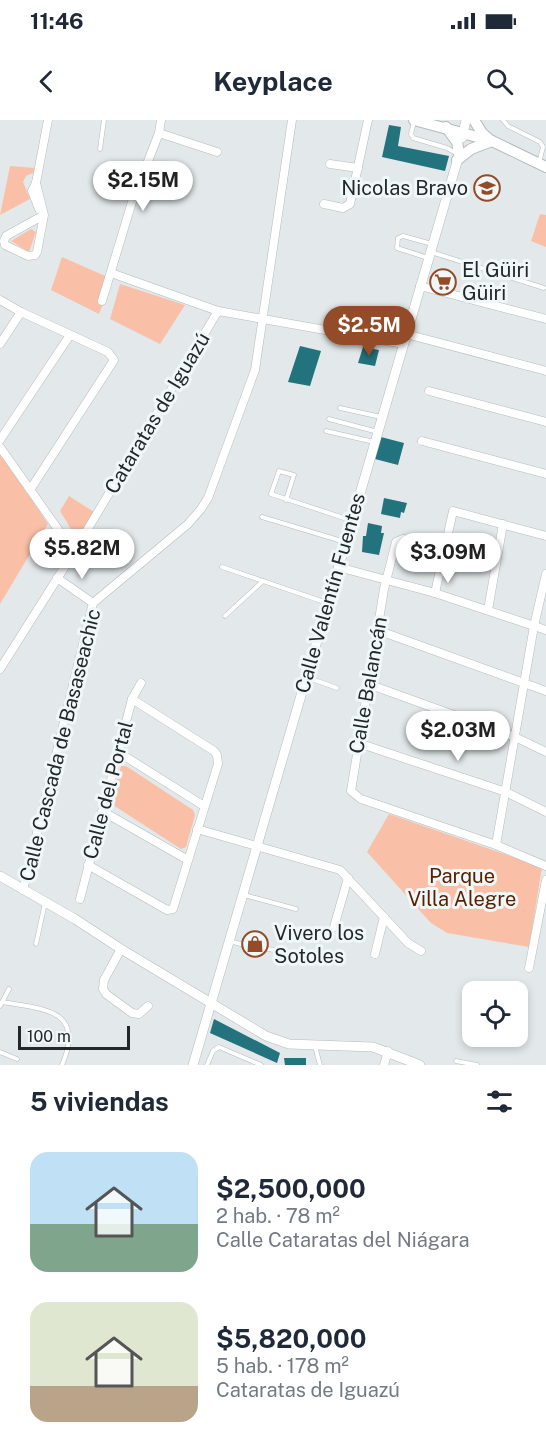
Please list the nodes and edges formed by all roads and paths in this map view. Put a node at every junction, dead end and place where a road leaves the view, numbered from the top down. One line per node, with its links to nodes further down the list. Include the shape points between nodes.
1 (48, 120): 21 (street, via 32,188)
2 (104, 120): 14 (lane)
3 (161, 120): 12 (street)
4 (292, 120): 30 (street, Calle Cascada de Basaseachic)
5 (368, 120): 19 (street)
6 (414, 120): 10 (main road); 16 (lane, via 413,138 447,148)
7 (466, 120): 11 (street, Calle Valentín Fuentes)
8 (474, 120): 13 (main road)
9 (503, 120): 18 (lane, via 540,142)
10 (445, 127): 11 (main road); 16 (main road, via 457,142)
11 (464, 132): 13 (main road); 16 (street, Calle Valentín Fuentes)
12 (159, 133): 15 (street); 23 (street, via 132,202)
13 (492, 141): 16 (main road); 18 (main road)
14 (100, 149)
15 (217, 152)
16 (458, 156): 22 (street, Calle Valentín Fuentes)
17 (330, 164): 19 (street)
18 (542, 166)
19 (358, 168): 20 (street, via 349,205 343,208)
20 (324, 204)
21 (43, 215): 21 (street, via 35,255 28,256 5,245 6,236)
22 (431, 251): 22 (lane, via 403,236 398,238 397,248); 24 (street, Calle Valentín Fuentes); 25 (lane)
23 (111, 273): 27 (street); 28 (street)
24 (420, 286): 31 (street); 33 (street, Calle Valentín Fuentes)
25 (544, 288)
26 (0, 300): 29 (street)
27 (102, 301)
28 (218, 310): 30 (street); 55 (street, Cataratas de Iguazú)
29 (21, 312): 32 (street); 34 (street)
30 (261, 319): 33 (street); 63 (street, Calle Cascada de Basaseachic, via 255,370 208,498 188,524)
31 (546, 319)
32 (70, 334): 43 (street); 47 (street, via 108,352 113,364)
33 (405, 339): 35 (street); 38 (street, Calle Valentín Fuentes)
34 (0, 345)
35 (546, 371)
36 (429, 391): 40 (street)
37 (340, 408): 38 (lane)
38 (382, 417): 42 (street, Calle Valentín Fuentes)
39 (329, 419): 42 (lane)
40 (546, 422)
41 (326, 430): 42 (lane)
42 (376, 437): 50 (street, Calle Valentín Fuentes)
43 (0, 440)
44 (422, 441): 46 (street)
45 (0, 447): 47 (street)
46 (546, 474)
47 (30, 490): 55 (street)
48 (286, 500): 48 (lane, via 271,494 279,471 294,475); 50 (lane)
49 (262, 518): 53 (lane)
50 (352, 521): 53 (street, Calle Valentín Fuentes)
51 (503, 524): 52 (street); 54 (street, via 453,511); 65 (street)
52 (546, 536)
53 (345, 542): 57 (street, Calle Valentín Fuentes)
54 (445, 549): 61 (street, Calle Balancán, via 398,540); 62 (street)
55 (75, 552): 59 (street, Cataratas de Iguazú)
56 (222, 567): 60 (lane)
57 (338, 567): 61 (street); 64 (street, Calle Valentín Fuentes)
58 (546, 574): 67 (street)
59 (57, 578): 63 (street); 70 (street, Cataratas de Iguazú)
60 (263, 581): 64 (lane); 66 (lane)
61 (388, 581): 62 (street); 68 (street, Calle Balancán)
62 (435, 593): 65 (street)
63 (93, 603): 95 (street, Calle Cascada de Basaseachic)
64 (327, 604): 71 (street, Calle Valentín Fuentes)
65 (488, 610): 67 (street)
66 (225, 616)
67 (534, 626): 69 (street); 72 (street)
68 (377, 630): 72 (street); 74 (street, Calle Balancán)
69 (546, 630)
70 (0, 669)
71 (306, 677): 75 (lane); 88 (street, Calle Valentín Fuentes)
72 (524, 682): 76 (street); 78 (street)
73 (141, 683): 77 (street, Calle del Portal)
74 (368, 684): 78 (street); 79 (street, Calle Balancán)
75 (337, 688)
76 (546, 691)
77 (132, 699): 80 (street, Calle del Portal); 83 (street, via 217,755 218,764)
78 (515, 737): 81 (street); 82 (street)
79 (358, 742): 82 (street); 87 (street, Calle Balancán, via 350,787 354,795)
80 (118, 752): 83 (street); 84 (street, Calle del Portal)
81 (546, 752)
82 (506, 792): 85 (street); 87 (street)
83 (204, 806): 86 (street)
84 (102, 811): 89 (street); 90 (street, Calle del Portal)
85 (546, 812)
86 (198, 829): 88 (street); 89 (street)
87 (496, 845): 91 (street)
88 (256, 846): 93 (street, via 334,867); 96 (street, Calle Valentín Fuentes)
89 (188, 860): 90 (street, via 173,909 167,910)
90 (88, 865): 97 (street, Calle del Portal)
91 (546, 866)
92 (0, 876): 95 (street)
93 (348, 878): 100 (street); 101 (street)
94 (546, 880): 108 (street)
95 (23, 890): 98 (street)
96 (242, 895): 99 (lane); 102 (street, Calle Valentín Fuentes)
97 (80, 899)
98 (45, 903): 103 (lane); 104 (street)
99 (296, 909)
100 (384, 917): 106 (street); 107 (street)
101 (334, 927)
102 (228, 941): 105 (lane); 110 (street, Calle Valentín Fuentes)
103 (36, 944)
104 (121, 949): 110 (street); 112 (street, via 104,980 106,994 132,1013 139,1014)
105 (280, 951)
106 (421, 951)
107 (375, 954)
108 (529, 968)
109 (9, 989): 111 (lane)
110 (210, 1002): 113 (street, via 279,1041); 119 (street, Calle Valentín Fuentes)
111 (1, 1004): 118 (lane, via 48,1009 62,1017 70,1034 69,1050)
112 (148, 1006)
113 (315, 1046): 115 (street, via 366,1046); 122 (lane)
114 (0, 1052): 116 (lane)
115 (388, 1052): 123 (street); 124 (street)
116 (17, 1059)
117 (456, 1061): 125 (lane)
118 (62, 1065)
119 (194, 1065)
120 (207, 1065): 121 (lane, via 219,1047)
121 (261, 1065)
122 (320, 1065)
123 (384, 1065)
124 (420, 1065)
125 (477, 1065)

